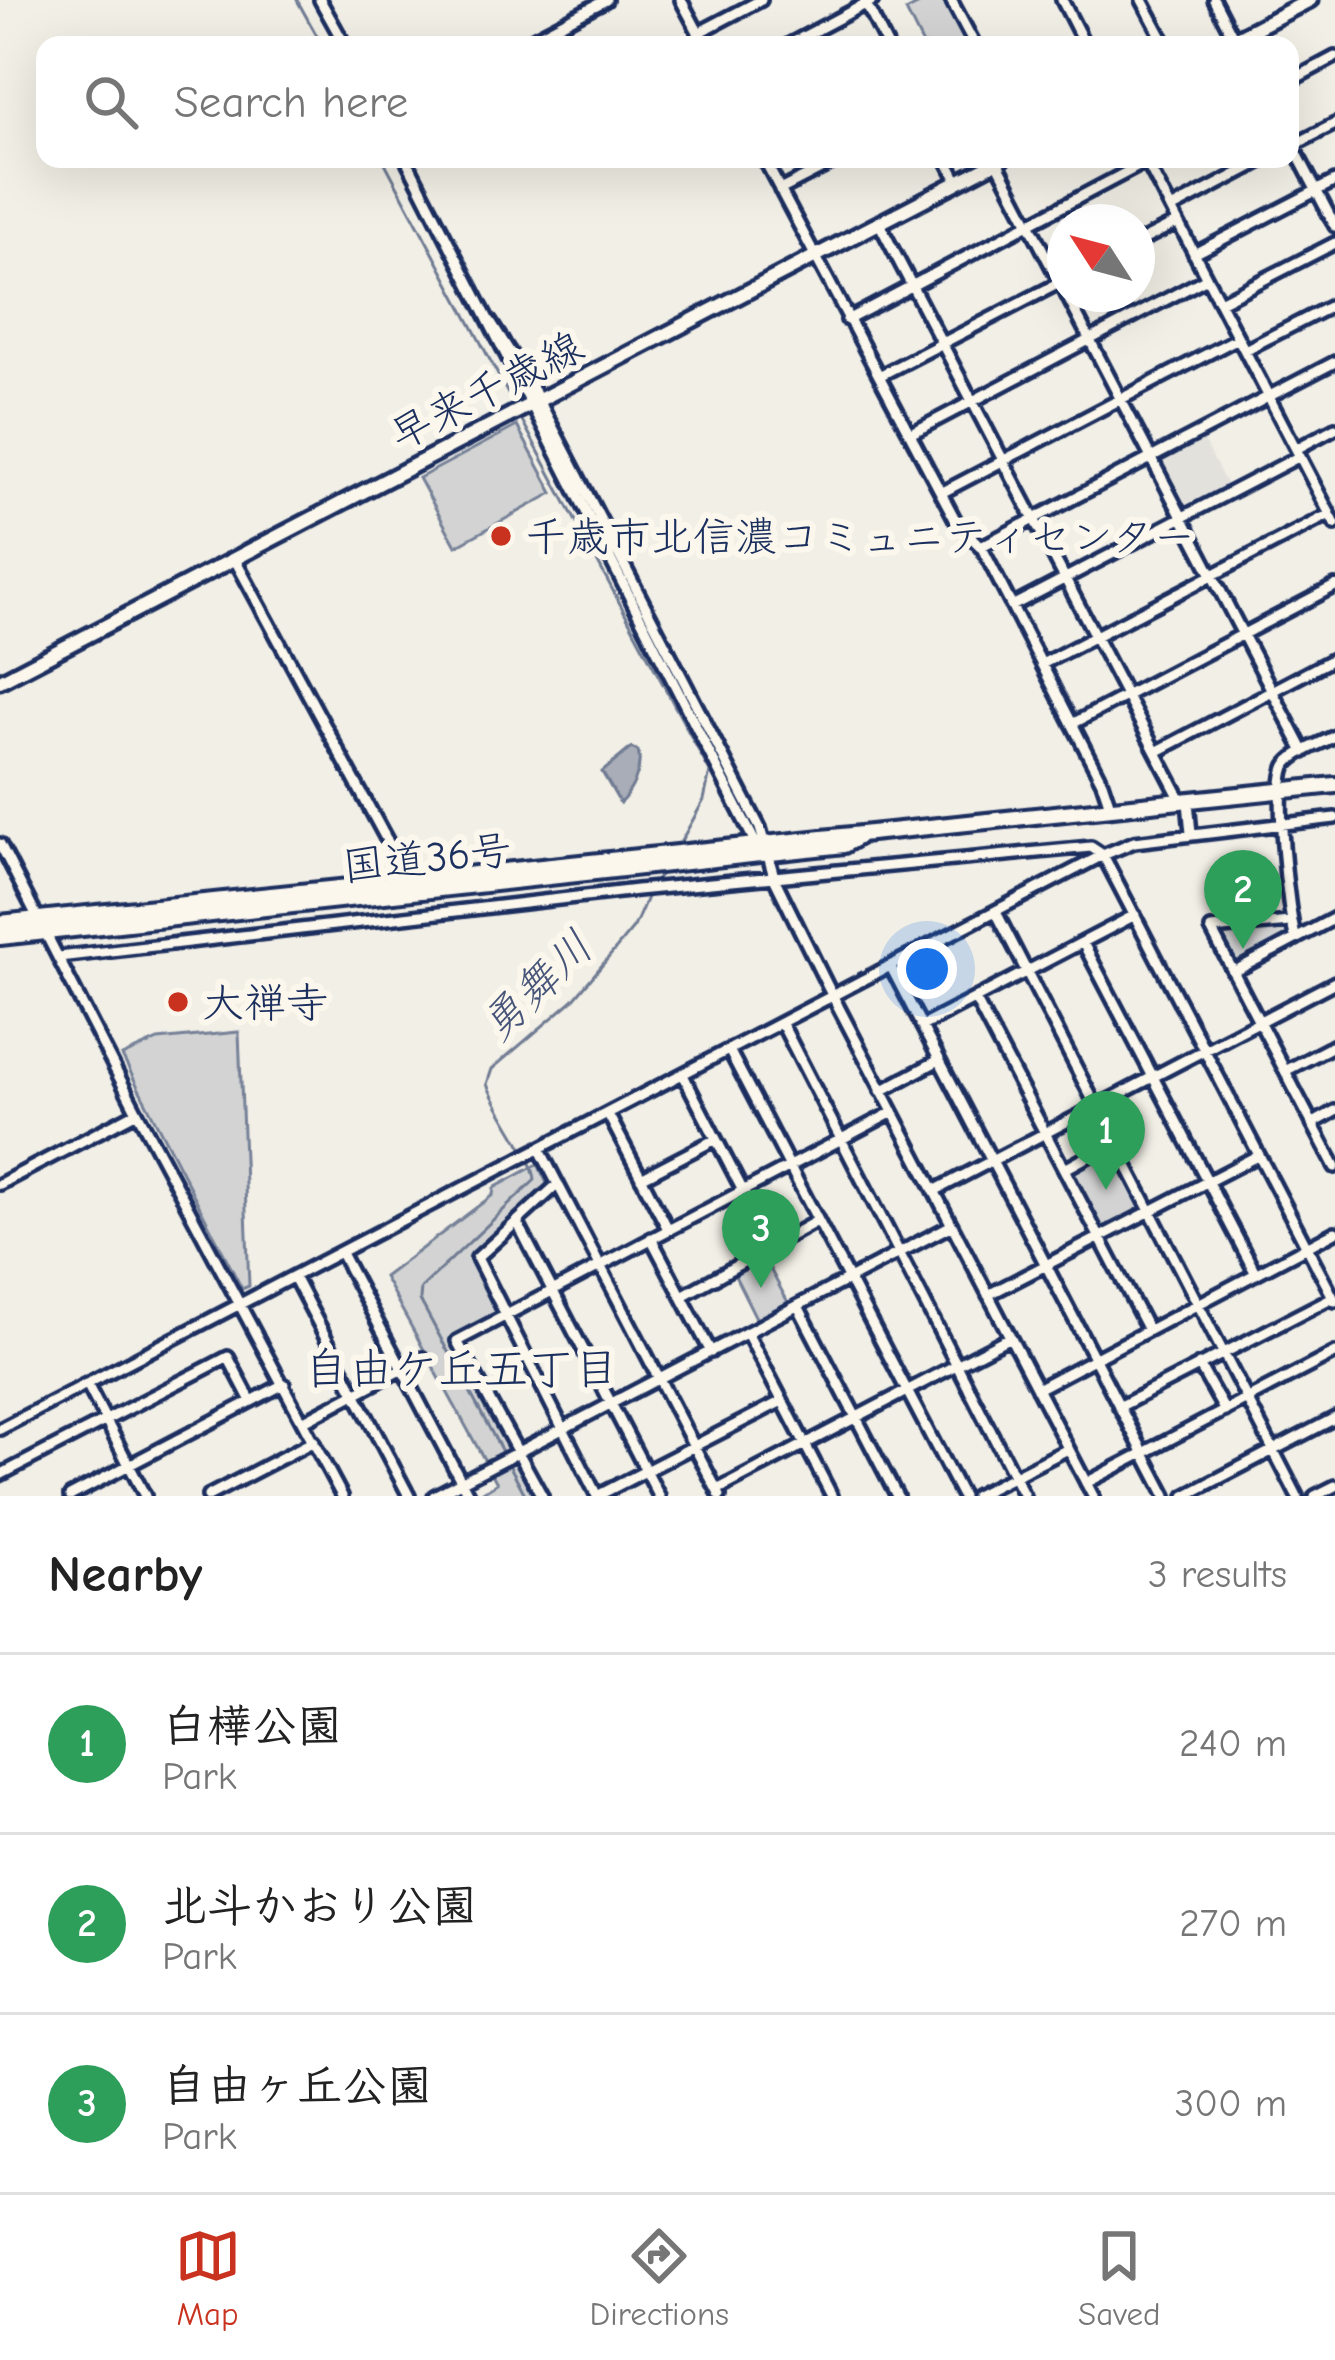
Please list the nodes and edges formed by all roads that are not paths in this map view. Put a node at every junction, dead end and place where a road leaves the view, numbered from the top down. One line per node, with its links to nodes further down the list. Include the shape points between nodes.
1 (320, 0): 14 (street)
2 (606, 0): 15 (street)
3 (681, 0): 13 (street)
4 (761, 0): 13 (street)
5 (951, 0): 20 (street)
6 (1062, 0): 21 (street)
7 (1142, 0): 22 (street)
8 (1214, 0): 23 (street)
9 (1310, 0): 11 (main road)
10 (868, 1): 12 (street); 19 (street)
11 (1292, 4): 24 (main road)
12 (819, 29): 17 (street); 18 (street)
13 (698, 33): 16 (street)
14 (340, 36)
15 (537, 36)
16 (700, 36)
17 (805, 36)
18 (822, 36)
19 (883, 36)
20 (970, 36)
21 (1080, 36)
22 (1161, 36)
23 (1230, 36)
24 (1242, 36)
25 (1335, 57): 26 (street)
26 (1299, 77)
27 (1335, 124): 28 (street)
28 (1299, 140)
29 (1299, 159): 42 (street)
30 (411, 168): 69 (street, via 512,351)
31 (769, 168): 41 (street)
32 (816, 168): 41 (street)
33 (951, 168): 40 (street)
34 (984, 168): 40 (main road, 早来千歳線)
35 (1003, 168): 46 (street)
36 (1133, 168): 46 (street)
37 (1150, 168): 43 (street)
38 (1249, 168): 43 (street)
39 (1335, 181): 42 (street)
40 (958, 182): 45 (main road, 早来千歳線)
41 (780, 190): 51 (street)
42 (1316, 190): 47 (street); 50 (street)
43 (1171, 209): 44 (street)
44 (1178, 222): 48 (street); 50 (street)
45 (879, 223): 51 (main road, 早来千歳線); 54 (street)
46 (1029, 224): 52 (street); 54 (street)
47 (1335, 226)
48 (1155, 234)
49 (1335, 243): 56 (street)
50 (1194, 254): 53 (street)
51 (815, 256): 59 (street); 69 (main road, 早来千歳線)
52 (1047, 256)
53 (1207, 278): 56 (street); 61 (street)
54 (912, 286): 59 (street); 62 (street)
55 (1047, 295): 62 (street)
56 (1220, 302): 60 (street)
57 (1335, 304): 63 (street)
58 (1076, 312): 61 (street)
59 (847, 320): 65 (street)
60 (1238, 338): 63 (street); 67 (street)
61 (1090, 341): 67 (street); 68 (street)
62 (942, 344): 65 (street); 68 (street)
63 (1245, 350): 66 (street)
64 (1335, 362): 66 (street)
65 (879, 376): 71 (street)
66 (1269, 397): 72 (street); 73 (street)
67 (1120, 400): 73 (street); 74 (street)
68 (973, 402): 71 (street); 74 (street)
69 (525, 407): 80 (main road, 早来千歳線); 104 (street)
70 (1335, 428): 72 (street)
71 (910, 434): 75 (street)
72 (1298, 452): 76 (street); 78 (street)
73 (1151, 458): 76 (street); 77 (street)
74 (1004, 461): 75 (street); 77 (street)
75 (941, 493): 79 (street)
76 (1182, 517): 81 (street); 82 (street)
77 (1034, 519): 79 (street); 82 (street)
78 (1333, 519): 81 (street)
79 (980, 547): 84 (street)
80 (234, 557): 89 (main road, 早来千歳線); 107 (street)
81 (1211, 574): 85 (street); 86 (street)
82 (1064, 578): 84 (street); 86 (street)
83 (1335, 586): 85 (street)
84 (1012, 606): 88 (street)
85 (1242, 634): 90 (street); 91 (street)
86 (1095, 636): 88 (street); 91 (street)
87 (1335, 658): 90 (street)
88 (1042, 664): 92 (street)
89 (0, 681)
90 (1272, 691): 94 (street); 95 (street)
91 (1126, 695): 92 (street); 94 (street)
92 (1072, 724): 99 (street)
93 (1335, 736): 95 (street)
94 (1156, 752): 98 (street)
95 (1304, 752): 97 (street, via 1285,765)
96 (1335, 785): 97 (highway, 国道36号)
97 (1283, 791): 98 (highway, 国道36号); 101 (street)
98 (1185, 802): 99 (highway, 国道36号); 102 (street)
99 (1111, 810): 104 (highway, 国道36号)
100 (1335, 818): 101 (street)
101 (1281, 824): 102 (street); 111 (street)
102 (1191, 833): 105 (street)
103 (0, 844): 113 (street)
104 (762, 848): 106 (street); 107 (highway, 国道36号)
105 (1103, 855): 106 (street, via 1090,847); 108 (street); 109 (street)
106 (775, 880): 117 (street); 122 (street)
107 (408, 887): 113 (highway, 国道36号)
108 (996, 912): 118 (street); 119 (street)
109 (1135, 915): 116 (street); 128 (street)
110 (1335, 918): 115 (street)
111 (1290, 922): 115 (street); 120 (street, via 1211,929)
112 (0, 923): 113 (highway, 国道36号)
113 (43, 926): 114 (highway, 国道36号); 117 (street)
114 (0, 937)
115 (1296, 939): 120 (street)
116 (1082, 943): 119 (street); 133 (street)
117 (59, 957): 136 (street)
118 (890, 967): 122 (street); 126 (street)
119 (1028, 972): 123 (street); 135 (street)
120 (1233, 972): 124 (street)
121 (1335, 982): 124 (street)
122 (832, 996): 125 (street); 134 (street)
123 (975, 999): 126 (street); 141 (street)
124 (1259, 1021): 128 (street); 131 (street)
125 (782, 1024): 129 (street); 143 (street)
126 (922, 1026): 130 (street)
127 (1335, 1045): 131 (street)
128 (1204, 1048): 133 (street); 146 (street)
129 (730, 1052): 132 (street); 148 (street)
130 (939, 1060): 134 (street); 147 (street)
131 (1285, 1071): 140 (street)
132 (683, 1075): 139 (street); 142 (street)
133 (1152, 1076): 135 (street); 152 (street)
134 (881, 1091): 137 (street)
135 (1095, 1106): 141 (street); 144 (street)
136 (137, 1112): 153 (street); 177 (street)
137 (893, 1112): 143 (street); 156 (street)
138 (1335, 1112): 140 (street)
139 (608, 1114): 145 (street); 151 (street)
140 (1312, 1124): 149 (street)
141 (1046, 1132): 147 (street); 150 (street)
142 (716, 1139): 151 (street); 155 (street)
143 (841, 1140): 148 (street); 166 (street)
144 (1114, 1142): 150 (street); 157 (street)
145 (536, 1149): 154 (street); 167 (street)
146 (1259, 1155): 152 (street); 165 (street)
147 (992, 1160): 156 (street); 169 (street)
148 (789, 1167): 155 (street); 158 (street)
149 (1335, 1167)
150 (1065, 1169): 163 (street)
151 (641, 1178): 161 (street)
152 (1207, 1182): 157 (street); 170 (street)
153 (0, 1184)
154 (558, 1184): 159 (street); 168 (street)
155 (743, 1190): 161 (street)
156 (934, 1191): 160 (street)
157 (1150, 1211): 163 (street); 178 (street)
158 (817, 1221): 172 (street); 175 (street)
159 (517, 1222): 173 (street); 180 (street, via 477,1258)
160 (952, 1226): 166 (street); 174 (street)
161 (668, 1229): 164 (street)
162 (1335, 1232): 165 (street)
163 (1099, 1237): 169 (street); 181 (street)
164 (651, 1238): 168 (street); 175 (street)
165 (1307, 1247): 170 (street); 176 (street)
166 (899, 1252): 172 (street); 189 (street)
167 (341, 1253): 171 (street); 191 (street)
168 (600, 1264): 173 (street); 192 (street)
169 (1046, 1264): 174 (street); 187 (street)
170 (1256, 1274): 178 (street)
171 (294, 1277): 177 (street); 197 (street)
172 (847, 1278): 179 (street); 196 (street)
173 (552, 1289): 180 (street); 201 (street)
174 (988, 1294): 183 (street)
175 (682, 1296): 184 (street)
176 (1334, 1299): 185 (street)
177 (242, 1304): 193 (street); 194 (street)
178 (1198, 1304): 181 (street); 185 (street)
179 (798, 1306): 182 (street); 204 (street)
180 (505, 1315): 208 (street); 215 (street, via 458,1341)
181 (1148, 1330): 187 (street)
182 (747, 1333): 184 (street); 200 (street)
183 (1010, 1336): 189 (street); 195 (street)
184 (711, 1352): 192 (street)
185 (1225, 1352): 190 (street); 198 (street)
186 (423, 1358): 191 (street)
187 (1094, 1359): 195 (street); 202 (street)
188 (1333, 1359): 198 (street)
189 (956, 1364): 196 (street); 220 (street)
190 (1199, 1365): 202 (street); 203 (street)
191 (402, 1369): 197 (street); 221 (street)
192 (659, 1379): 201 (street); 212 (street)
193 (87, 1384): 206 (street); 209 (street)
194 (284, 1384): 199 (street); 207 (street)
195 (1037, 1389): 213 (street)
196 (906, 1390): 204 (street); 236 (street)
197 (356, 1394): 207 (street); 230 (street)
198 (1250, 1399): 203 (street); 214 (street)
199 (251, 1401): 206 (street, via 228,1357); 217 (street)
200 (782, 1401): 211 (street); 212 (street)
201 (611, 1403): 208 (street); 218 (street)
202 (1119, 1407): 216 (street)
203 (1225, 1411): 216 (street)
204 (855, 1415): 211 (street); 235 (street)
205 (1335, 1418): 214 (street)
206 (105, 1420): 217 (street); 219 (street)
207 (304, 1421): 210 (street)
208 (564, 1427): 215 (street); 218 (street, via 597,1496)
209 (0, 1429)
210 (314, 1441): 228 (street); 229 (street)
211 (804, 1443): 224 (street); 225 (street)
212 (694, 1445): 218 (street); 224 (street)
213 (1068, 1449): 220 (street); 222 (street)
214 (1275, 1450): 241 (street); 242 (street)
215 (516, 1452): 221 (street); 233 (street)
216 (1143, 1453): 222 (street); 240 (street)
217 (129, 1465): 226 (street); 227 (street)
218 (646, 1471): 234 (street)
219 (0, 1475)
220 (1014, 1477): 237 (street); 238 (street)
221 (461, 1481): 231 (street); 232 (street)
222 (1086, 1484): 239 (street)
223 (1335, 1486): 243 (street)
224 (718, 1493)
225 (827, 1494)
226 (70, 1496)
227 (145, 1496)
228 (208, 1496)
229 (342, 1496)
230 (409, 1496)
231 (434, 1496)
232 (470, 1496)
233 (542, 1496)
234 (659, 1496)
235 (897, 1496)
236 (962, 1496)
237 (975, 1496)
238 (1024, 1496)
239 (1093, 1496)
240 (1166, 1496)
241 (1185, 1496)
242 (1298, 1496)
243 (1315, 1496)

